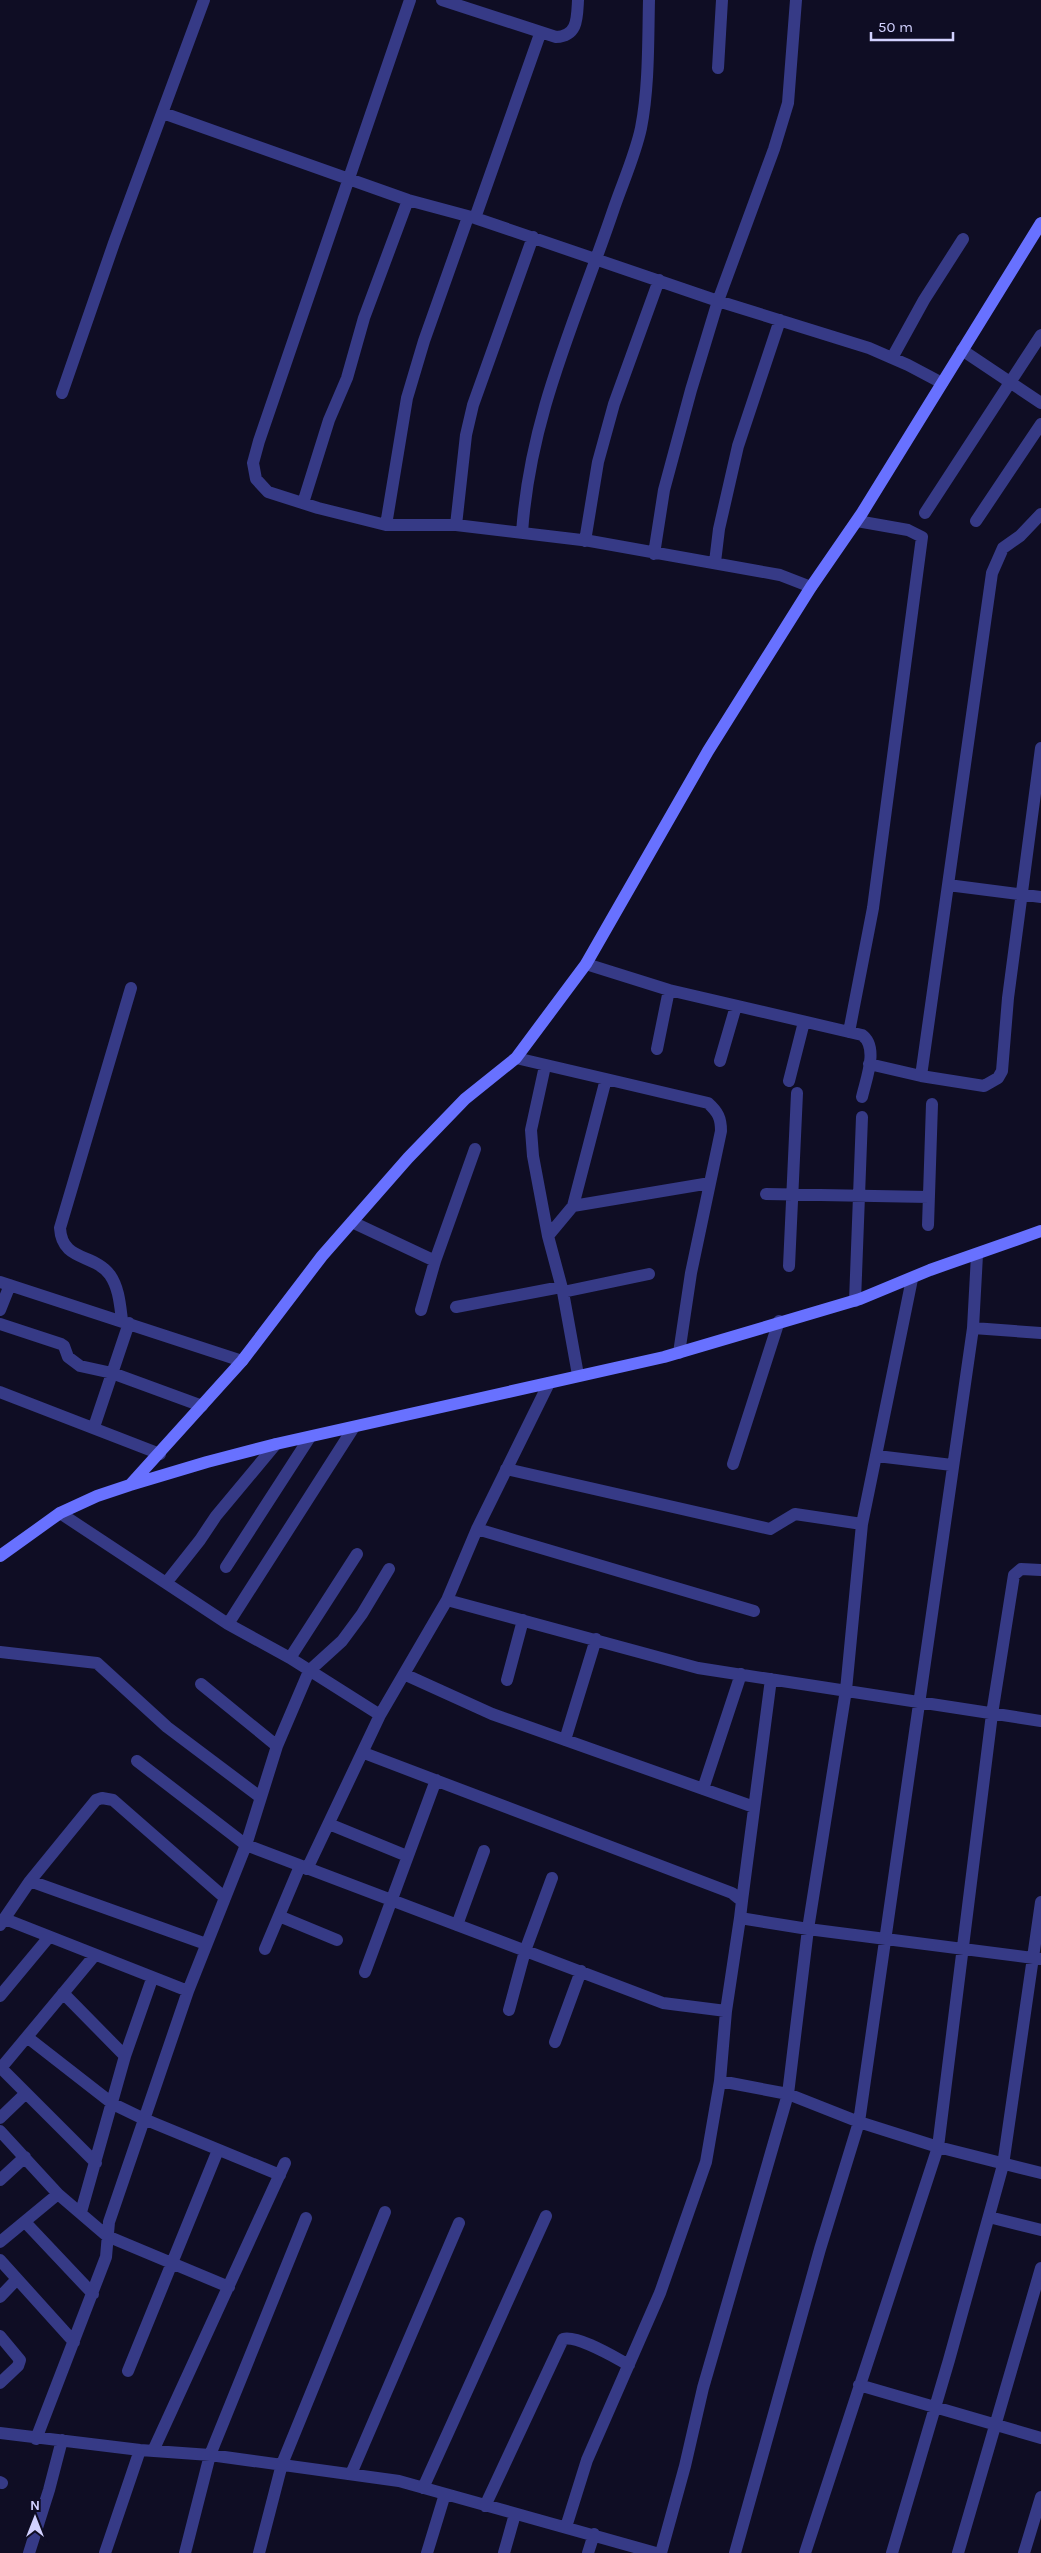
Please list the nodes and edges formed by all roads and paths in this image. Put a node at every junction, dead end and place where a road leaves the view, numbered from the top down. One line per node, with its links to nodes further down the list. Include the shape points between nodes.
1 (204, 0): 10 (street)
2 (410, 0): 11 (street)
3 (442, 0): 8 (street)
4 (578, 0): 8 (street, via 573,32 564,37)
5 (649, 0): 17 (street, via 640,129)
6 (722, 0): 9 (street)
7 (796, 0): 19 (street, via 788,103)
8 (540, 34): 13 (street)
9 (718, 68)
10 (163, 113): 11 (street); 26 (street)
11 (349, 178): 12 (street); 29 (street, via 253,463 256,478 268,492)
12 (408, 200): 13 (street); 29 (street, via 364,318 347,378)
13 (471, 218): 15 (street); 34 (street, via 424,341 407,398)
14 (1041, 223): 22 (street)
15 (533, 237): 17 (street); 35 (street, via 473,405 466,435)
16 (963, 239): 23 (street)
17 (597, 259): 18 (street); 36 (street, via 549,387 524,495)
18 (659, 280): 19 (street); 37 (street, via 614,404 598,462)
19 (718, 301): 20 (street); 38 (street, via 664,490)
20 (780, 320): 23 (street); 39 (street, via 738,446 723,506)
21 (1041, 336): 25 (street)
22 (962, 350): 24 (street); 25 (street)
23 (892, 358): 24 (street)
24 (942, 383): 32 (street)
25 (1010, 384): 27 (street); 30 (street)
26 (62, 393)
27 (1041, 403)
28 (1041, 424): 33 (street)
29 (303, 503): 34 (street)
30 (925, 513)
31 (1041, 514): 42 (street, via 1003,548 992,573)
32 (857, 521): 40 (street); 50 (street, via 908,530 922,537 873,908)
33 (976, 521)
34 (386, 525): 35 (street)
35 (456, 525): 36 (street)
36 (522, 533): 37 (street)
37 (585, 541): 38 (street)
38 (654, 554): 39 (street)
39 (715, 562): 40 (street, via 780,575)
40 (811, 587): 45 (street, via 708,752)
41 (1041, 748): 43 (street)
42 (948, 885): 43 (street); 56 (street)
43 (1021, 895): 44 (street); 56 (street, via 1002,1071 998,1078 984,1086)
44 (1041, 897)
45 (586, 964): 47 (street); 52 (street)
46 (132, 988): 85 (street, via 60,1228 65,1247 109,1273)
47 (669, 990): 48 (street); 51 (street)
48 (736, 1006): 49 (street); 53 (street)
49 (804, 1022): 50 (street); 58 (street)
50 (849, 1032): 54 (street, via 862,1035 870,1043)
51 (657, 1049)
52 (516, 1058): 55 (street); 70 (street, via 465,1099)
53 (720, 1061)
54 (869, 1064): 56 (street); 60 (street)
55 (545, 1066): 57 (street); 73 (street, via 531,1130)
56 (921, 1076)
57 (606, 1079): 64 (street, via 708,1103 716,1110 722,1120 722,1132); 69 (street)
58 (789, 1081)
59 (797, 1093): 66 (street)
60 (862, 1096)
61 (932, 1104): 68 (street)
62 (862, 1117): 67 (street)
63 (475, 1149): 75 (street)
64 (710, 1184): 69 (street); 90 (street, via 690,1273)
65 (766, 1194): 66 (street)
66 (793, 1195): 67 (street); 76 (street)
67 (858, 1196): 68 (street); 81 (street)
68 (928, 1197): 71 (street)
69 (573, 1206): 73 (street)
70 (352, 1222): 75 (street); 91 (street)
71 (928, 1225)
72 (1041, 1231): 74 (street)
73 (548, 1236): 80 (street)
74 (977, 1255): 78 (street); 88 (street)
75 (435, 1261): 84 (street)
76 (789, 1266)
77 (649, 1274): 80 (street)
78 (912, 1279): 81 (street); 102 (street)
79 (5, 1284): 83 (street); 85 (street)
80 (562, 1290): 82 (street); 93 (street)
81 (855, 1301): 86 (street)
82 (456, 1307)
83 (0, 1310)
84 (420, 1310)
85 (125, 1321): 91 (street); 92 (street)
86 (779, 1321): 90 (street); 103 (street)
87 (0, 1324): 92 (street, via 61,1344 68,1357 80,1366)
88 (973, 1328): 89 (street); 104 (street)
89 (1041, 1333)
90 (679, 1352): 93 (street)
91 (242, 1361): 96 (street)
92 (112, 1373): 96 (street); 97 (street)
93 (578, 1374): 94 (street)
94 (550, 1383): 98 (street); 105 (street)
95 (0, 1392): 97 (street)
96 (202, 1406): 101 (street)
97 (94, 1427): 101 (street)
98 (354, 1427): 99 (street); 119 (street)
99 (310, 1437): 100 (street); 112 (street)
100 (276, 1444): 106 (street); 115 (street)
101 (160, 1454): 106 (street)
102 (877, 1456): 104 (street); 108 (street)
103 (733, 1464)
104 (952, 1465): 130 (street)
105 (506, 1469): 108 (street, via 770,1529 795,1514); 109 (street)
106 (130, 1485): 107 (street)
107 (60, 1513): 111 (street); 115 (street)
108 (862, 1524): 129 (street)
109 (477, 1529): 116 (street); 117 (street)
110 (357, 1554): 122 (street)
111 (0, 1556)
112 (226, 1567)
113 (389, 1569): 123 (street, via 342,1641)
114 (1041, 1570): 131 (street, via 1021,1569 1014,1575)
115 (166, 1583): 119 (street)
116 (447, 1600): 118 (street); 125 (street)
117 (754, 1612)
118 (523, 1620): 120 (street); 127 (street)
119 (228, 1624): 122 (street)
120 (596, 1639): 124 (street, via 698,1668); 134 (street)
121 (0, 1652): 140 (street, via 97,1663 167,1727)
122 (290, 1658): 123 (street)
123 (309, 1671): 132 (street); 135 (street)
124 (741, 1674): 126 (street); 139 (street)
125 (406, 1675): 132 (street); 134 (street, via 492,1714)
126 (771, 1679): 129 (street); 141 (street)
127 (507, 1680)
128 (201, 1684): 135 (street)
129 (846, 1690): 130 (street); 157 (street)
130 (920, 1701): 131 (street); 159 (street)
131 (992, 1714): 133 (street); 163 (street)
132 (380, 1715): 136 (street)
133 (1041, 1721)
134 (564, 1740): 139 (street)
135 (277, 1746): 140 (street)
136 (364, 1753): 138 (street); 142 (street)
137 (137, 1760): 143 (street)
138 (436, 1780): 145 (street); 151 (street, via 706,1882)
139 (704, 1789): 141 (street)
140 (260, 1797): 143 (street)
141 (754, 1807): 151 (street)
142 (329, 1824): 145 (street); 146 (street)
143 (246, 1845): 146 (street); 149 (street)
144 (484, 1851): 156 (street)
145 (407, 1856): 150 (street)
146 (303, 1867): 150 (street); 153 (street)
147 (552, 1878): 164 (street)
148 (30, 1881): 149 (street, via 96,1800 107,1798); 155 (street); 161 (street)
149 (225, 1898): 161 (street)
150 (390, 1900): 156 (street); 168 (street)
151 (742, 1901): 154 (street)
152 (1041, 1902): 166 (street)
153 (279, 1916): 160 (street); 162 (street)
154 (740, 1918): 157 (street); 174 (street)
155 (2, 1922): 158 (street)
156 (457, 1925): 164 (street)
157 (808, 1929): 159 (street); 181 (street)
158 (49, 1937): 165 (street); 172 (street)
159 (887, 1939): 163 (street); 185 (street)
160 (337, 1940)
161 (206, 1944): 170 (street)
162 (265, 1949)
163 (961, 1949): 166 (street); 187 (street)
164 (525, 1951): 167 (street); 173 (street)
165 (95, 1955): 169 (street); 171 (street)
166 (1038, 1959): 192 (street)
167 (581, 1971): 174 (street, via 663,2003); 176 (street)
168 (365, 1972)
169 (152, 1979): 170 (street); 177 (street)
170 (188, 1991): 184 (street)
171 (63, 1993): 175 (street); 177 (street)
172 (0, 1996)
173 (509, 2010)
174 (726, 2011): 179 (street)
175 (27, 2037): 178 (street); 182 (street)
176 (555, 2042)
177 (125, 2056): 182 (street)
178 (1, 2068): 180 (street)
179 (720, 2081): 181 (street); 216 (street, via 703,2171 660,2293)
180 (26, 2093): 183 (street); 190 (street)
181 (788, 2094): 185 (street); 246 (street, via 703,2388)
182 (113, 2104): 184 (street); 190 (street)
183 (0, 2118)
184 (144, 2119): 188 (street); 205 (street)
185 (859, 2122): 187 (street); 247 (street)
186 (0, 2131): 189 (street)
187 (938, 2147): 192 (street); 219 (street)
188 (218, 2150): 194 (street); 208 (street)
189 (25, 2157): 195 (street); 196 (street)
190 (96, 2163): 197 (street)
191 (285, 2163): 194 (street)
192 (1003, 2165): 193 (street); 200 (street)
193 (1041, 2173)
194 (280, 2175): 211 (street)
195 (0, 2180)
196 (58, 2194): 197 (street); 202 (street)
197 (81, 2212): 205 (street)
198 (385, 2212): 229 (street)
199 (546, 2216): 231 (street)
200 (989, 2216): 204 (street); 220 (street)
201 (306, 2218): 228 (street)
202 (24, 2222): 206 (street); 212 (street)
203 (459, 2223): 230 (street)
204 (1041, 2230)
205 (107, 2236): 208 (street); 212 (street, via 106,2257)
206 (0, 2242)
207 (0, 2260): 210 (street)
208 (172, 2265): 211 (street); 217 (street)
209 (1041, 2268): 221 (street)
210 (17, 2279): 213 (street); 215 (street)
211 (229, 2287): 227 (street)
212 (93, 2294): 215 (street)
213 (0, 2296)
214 (0, 2336): 218 (street, via 20,2360)
215 (74, 2342): 224 (street)
216 (629, 2365): 234 (street, via 598,2349 569,2338 563,2339); 236 (street, via 587,2460)
217 (128, 2371)
218 (0, 2383)
219 (859, 2385): 220 (street); 248 (street)
220 (936, 2407): 221 (street); 249 (street)
221 (996, 2424): 223 (street); 250 (street)
222 (0, 2433): 224 (street)
223 (1041, 2438)
224 (36, 2439): 225 (street)
225 (62, 2440): 226 (street); 238 (street)
226 (140, 2450): 227 (street); 239 (street)
227 (154, 2451): 228 (street)
228 (210, 2454): 229 (street); 240 (street)
229 (282, 2464): 230 (street); 241 (street)
230 (351, 2474): 231 (street)
231 (423, 2488): 232 (street)
232 (445, 2494): 234 (street); 242 (street)
233 (1041, 2497): 251 (street)
234 (485, 2506): 235 (street)
235 (515, 2514): 236 (street); 243 (street)
236 (566, 2527): 237 (street)
237 (594, 2534): 244 (street); 245 (street)
238 (29, 2553)
239 (105, 2553)
240 (185, 2553)
241 (259, 2553)
242 (427, 2553)
243 (504, 2553)
244 (588, 2553)
245 (656, 2553)
246 (661, 2553)
247 (735, 2553)
248 (805, 2553)
249 (892, 2553)
250 (958, 2553)
251 (1024, 2553)

